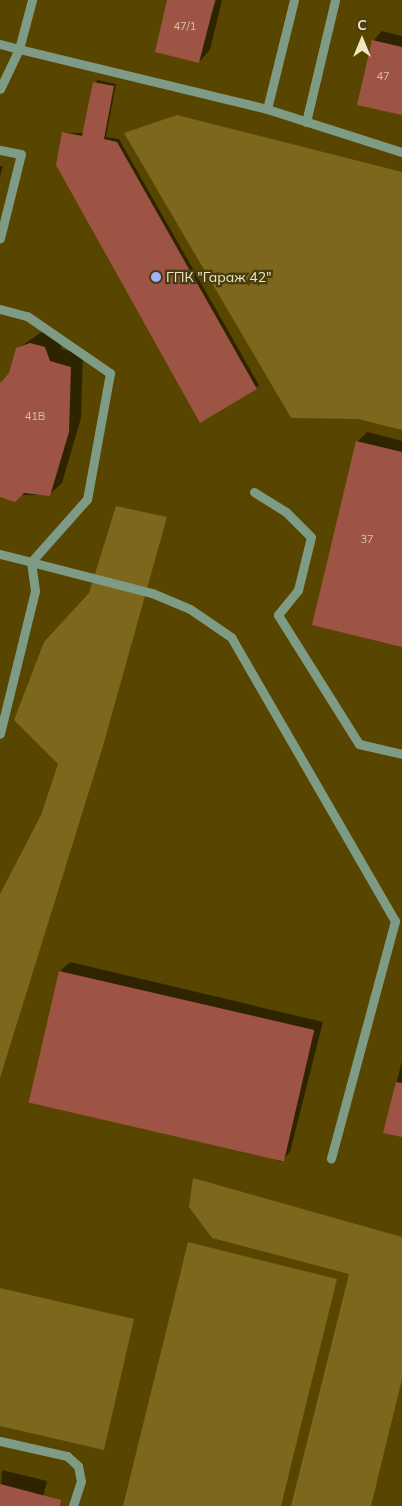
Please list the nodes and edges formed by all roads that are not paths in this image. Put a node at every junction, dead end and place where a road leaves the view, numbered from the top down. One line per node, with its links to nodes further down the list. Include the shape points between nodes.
1 (32, 0): 5 (lane)
2 (294, 0): 7 (lane)
3 (335, 0): 8 (lane)
4 (0, 44): 5 (lane)
5 (19, 49): 6 (lane); 7 (lane)
6 (0, 89)
7 (267, 110): 8 (lane)
8 (306, 122): 10 (lane)
9 (0, 150): 11 (lane, via 21,154)
10 (402, 152)
11 (0, 238)
12 (0, 309): 15 (lane, via 27,316 110,373 86,498)
13 (254, 492): 17 (lane, via 286,512 311,537 298,590 278,615 359,744)
14 (0, 554): 15 (lane)
15 (31, 562): 16 (lane, via 36,591); 18 (lane, via 152,593 190,609 231,637 395,920)
16 (0, 734)
17 (402, 754)
18 (331, 1159)
19 (0, 1441): 20 (lane, via 67,1456 78,1466 81,1482)
20 (73, 1506)

